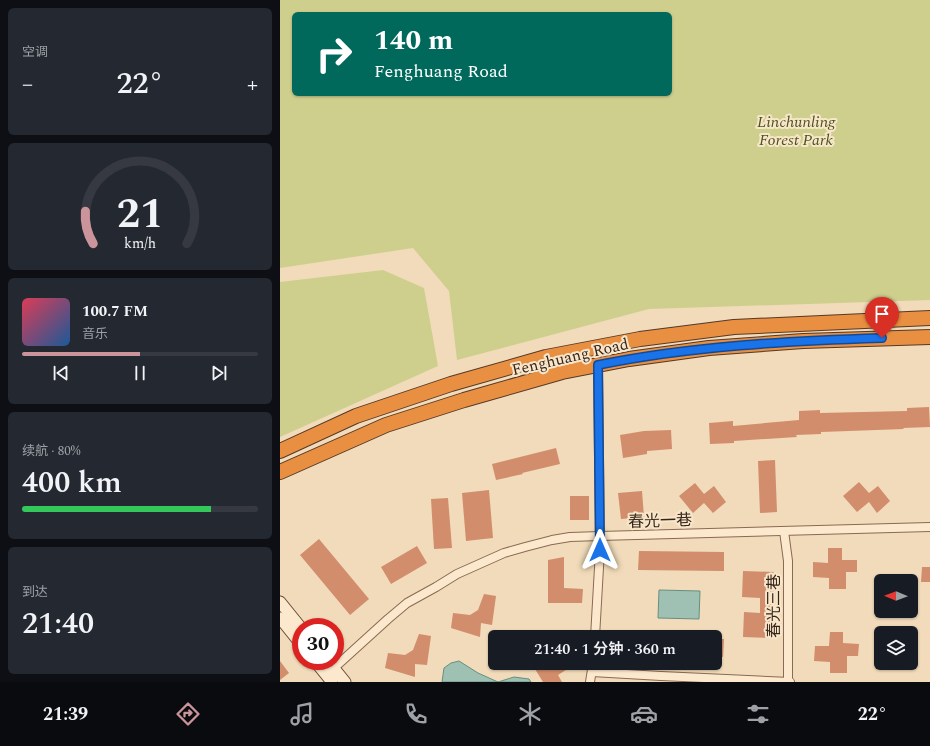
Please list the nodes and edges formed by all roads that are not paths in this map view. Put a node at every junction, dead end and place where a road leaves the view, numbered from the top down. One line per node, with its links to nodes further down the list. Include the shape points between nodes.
1 (930, 318): 4 (highway, Fenghuang Road, via 734,327 640,339 546,357 451,384 356,416)
2 (930, 337): 3 (highway, Fenghuang Road, via 803,341 717,348)
3 (598, 365): 5 (highway, Fenghuang Road, via 562,372 386,425); 8 (street)
4 (280, 451)
5 (280, 472)
6 (930, 527): 7 (street, 春光一巷)
7 (784, 531): 8 (street, 春光一巷); 21 (street, 春光三巷, via 788,561)
8 (600, 536): 12 (street); 14 (street, 春光一巷, via 552,540 525,547 504,553 457,574 407,603)
9 (280, 602): 11 (main road)
10 (280, 618): 13 (main road)
11 (293, 618)
12 (595, 630)
13 (292, 633)
14 (344, 655)
15 (322, 670): 18 (main road)
16 (335, 670): 19 (main road)
17 (592, 672): 20 (street); 21 (street)
18 (332, 682)
19 (345, 682)
20 (590, 682)
21 (789, 682)

